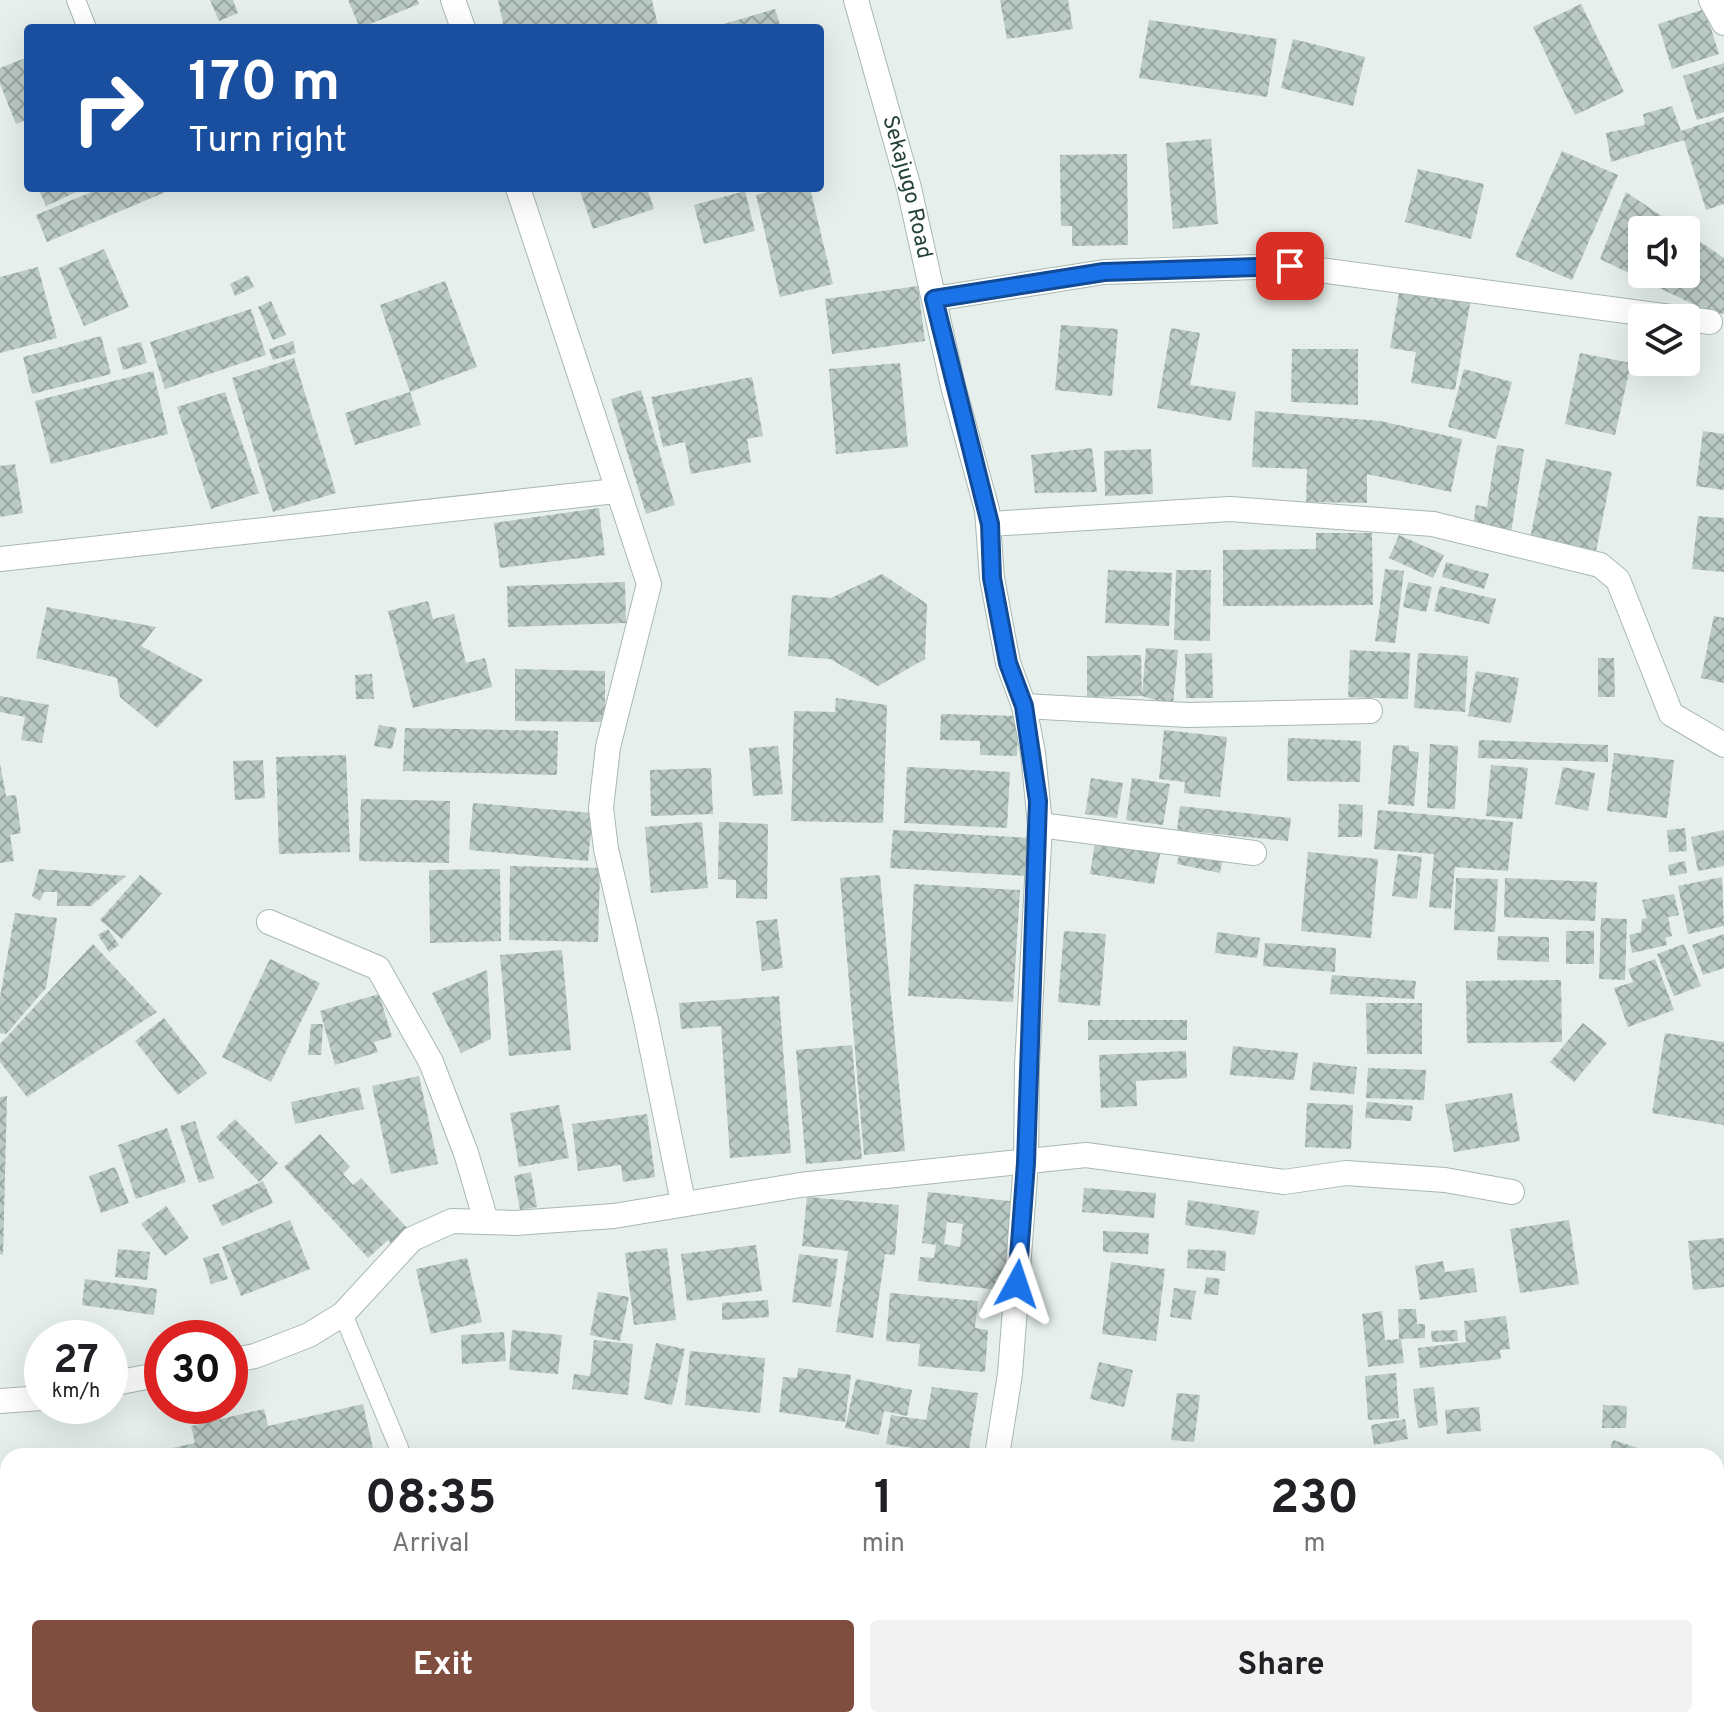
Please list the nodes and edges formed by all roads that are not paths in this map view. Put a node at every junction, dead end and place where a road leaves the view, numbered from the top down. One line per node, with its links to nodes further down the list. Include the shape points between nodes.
1 (76, 0): 6 (lane)
2 (453, 0): 7 (street)
3 (1711, 0): 5 (street)
4 (860, 3): 9 (street, Sekajugo Road)
5 (1724, 23)
6 (85, 24)
7 (462, 24)
8 (519, 192): 11 (street)
9 (934, 299): 10 (street, via 1104,272 1290,266); 12 (street, Sekajugo Road)
10 (1628, 311)
11 (616, 491): 13 (street); 22 (street, via 649,584 608,747 601,808)
12 (990, 524): 14 (street, Sekajugo Road, via 992,578 1008,663); 16 (street, via 1246,510 1433,524 1600,565 1618,580 1671,714)
13 (0, 559)
14 (1024, 706): 15 (street, via 1188,715); 17 (street, Sekajugo Road)
15 (1370, 711)
16 (1724, 745)
17 (1040, 825): 18 (street); 20 (street, Sekajugo Road)
18 (1254, 853)
19 (269, 922): 23 (street, via 378,968 431,1062)
20 (1026, 1163): 21 (street, via 1086,1155 1284,1182 1346,1173 1445,1180); 22 (street); 29 (street, Sekajugo Road, via 1010,1374)
21 (1512, 1192)
22 (683, 1202): 23 (street, via 614,1216)
23 (486, 1221): 24 (street, via 452,1221 412,1239)
24 (343, 1314): 25 (street, via 309,1335); 28 (lane)
25 (248, 1357)
26 (24, 1399): 27 (street)
27 (0, 1401)
28 (399, 1448)
29 (998, 1448)

